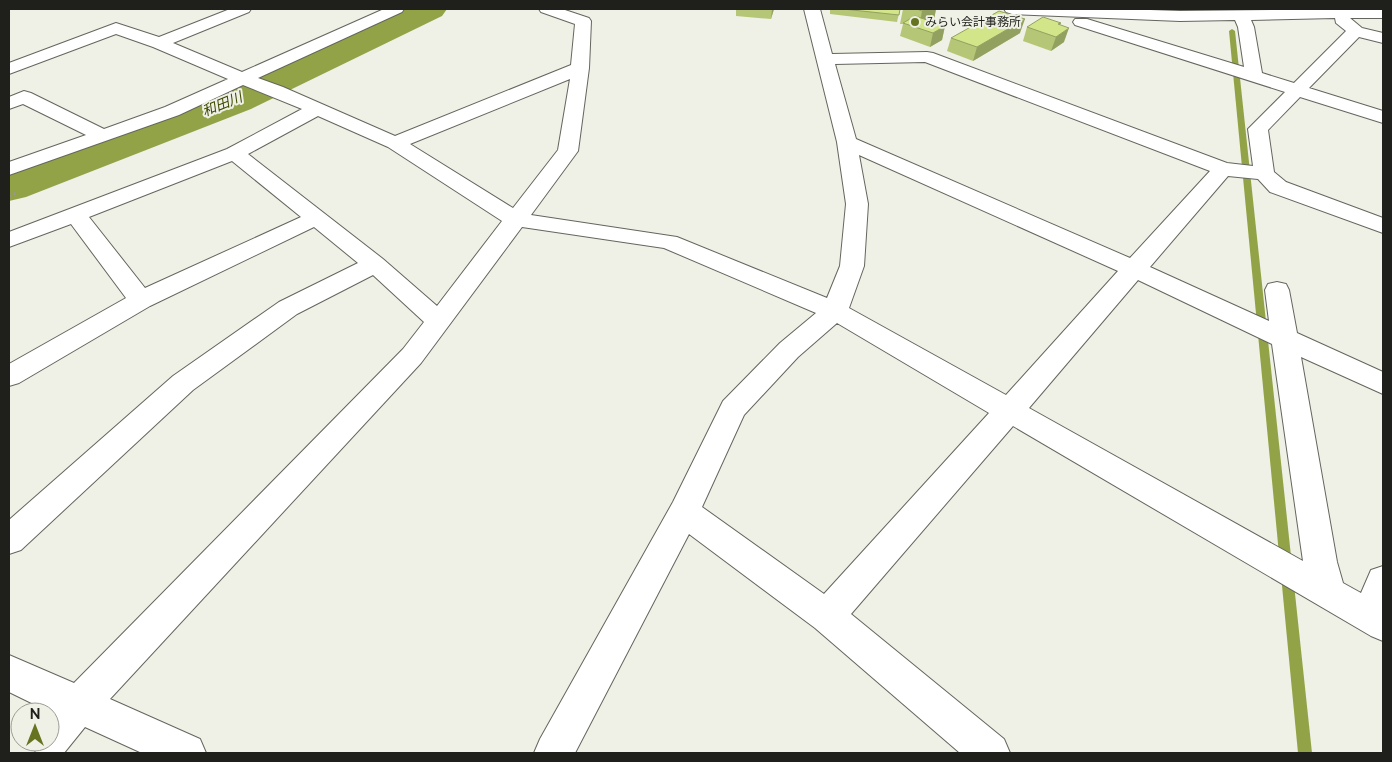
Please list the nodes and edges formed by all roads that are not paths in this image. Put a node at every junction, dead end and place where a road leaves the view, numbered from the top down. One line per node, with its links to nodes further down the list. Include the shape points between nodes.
1 (243, 9): 16 (street)
2 (396, 9): 21 (street)
3 (547, 9): 13 (street)
4 (598, 9): 13 (street)
5 (812, 9): 17 (street)
6 (1012, 9): 8 (street)
7 (1266, 9): 12 (street)
8 (1042, 10): 11 (street); 20 (street)
9 (1383, 13): 10 (street)
10 (1334, 14): 12 (street); 14 (street)
11 (1241, 16): 12 (street); 20 (street, via 1246,27)
12 (1282, 16)
13 (583, 21): 18 (street)
14 (1356, 31): 15 (street); 22 (street)
15 (1383, 38)
16 (159, 43): 19 (street, via 116,28); 21 (street)
17 (824, 59): 27 (street); 31 (street, via 927,57)
18 (580, 68): 28 (street); 35 (street, via 568,150)
19 (9, 69)
20 (1254, 77): 22 (street)
21 (249, 81): 24 (street); 26 (street)
22 (1298, 90): 25 (street); 32 (street, via 1258,129)
23 (9, 103): 26 (street, via 24,97)
24 (318, 109): 28 (street); 29 (street)
25 (1383, 117)
26 (103, 136): 30 (street)
27 (847, 142): 39 (street); 42 (street, via 857,204 852,266)
28 (395, 143): 35 (street)
29 (234, 153): 33 (street); 34 (street)
30 (9, 169)
31 (1227, 170): 32 (street); 39 (street)
32 (1264, 174): 36 (street, via 1278,187)
33 (75, 214): 37 (street); 41 (street)
34 (316, 218): 38 (street); 41 (street)
35 (514, 219): 42 (street, via 669,242); 43 (street)
36 (1383, 226)
37 (9, 240)
38 (375, 264): 43 (street); 49 (street, via 288,308 183,383)
39 (1134, 270): 44 (street); 47 (street)
40 (1277, 290): 44 (street)
41 (140, 300): 45 (street)
42 (835, 311): 47 (street); 48 (street, via 789,350 733,409)
43 (438, 321): 55 (street, via 412,356)
44 (1282, 338): 46 (street); 51 (street, via 1320,562)
45 (9, 376)
46 (1383, 384)
47 (1011, 410): 51 (street); 52 (street)
48 (684, 512): 52 (street); 58 (street)
49 (9, 540)
50 (1383, 581): 53 (street)
51 (1320, 586): 53 (street)
52 (827, 616): 59 (street)
53 (1376, 620)
54 (9, 672): 55 (street)
55 (78, 705): 56 (street); 57 (street)
56 (60, 727)
57 (186, 753)
58 (554, 753)
59 (990, 753)

